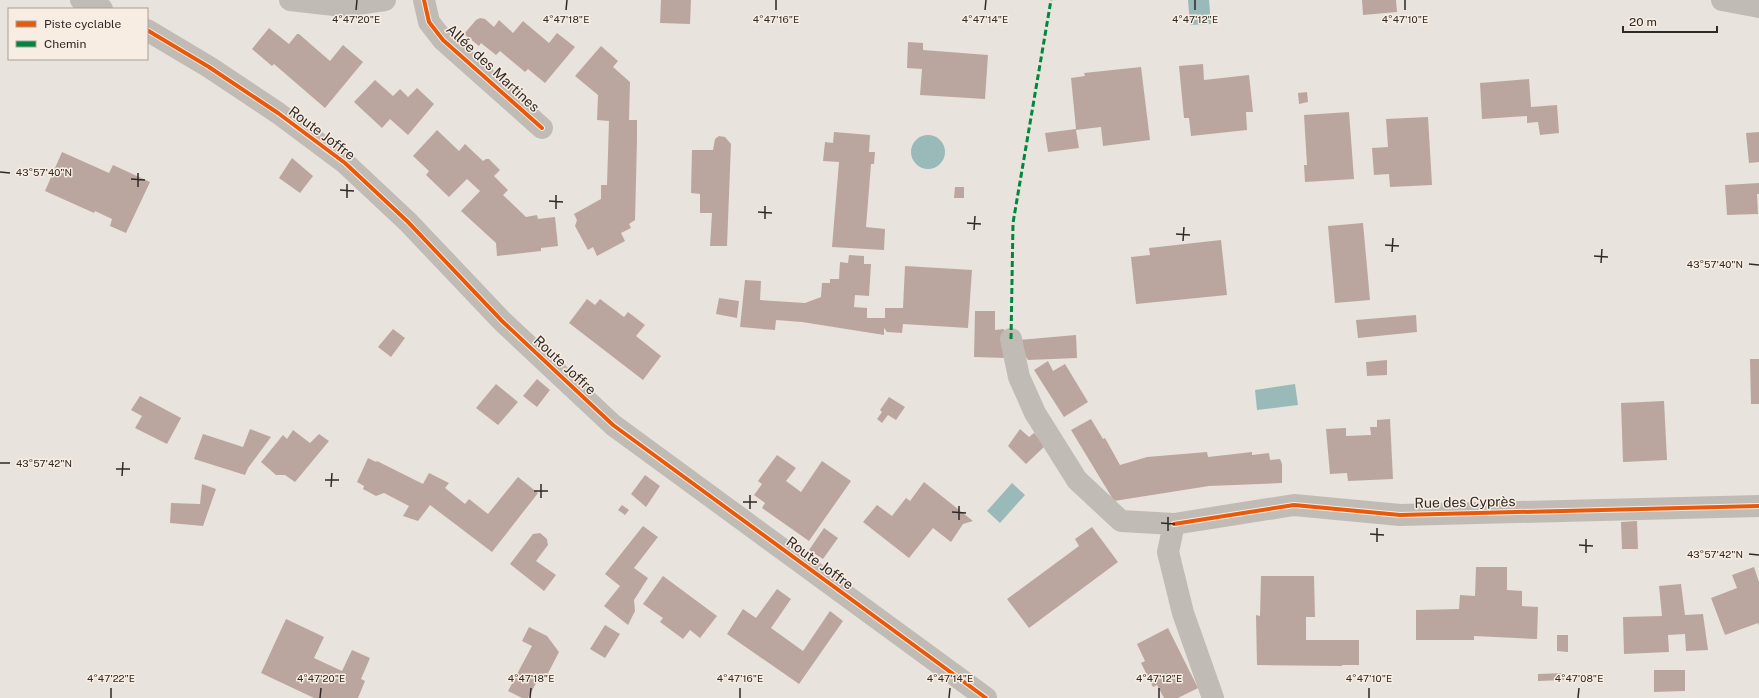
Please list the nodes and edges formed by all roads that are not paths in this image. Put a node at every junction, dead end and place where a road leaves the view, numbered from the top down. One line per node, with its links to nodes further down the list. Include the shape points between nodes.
1 (81, 0): 7 (street)
2 (290, 0): 3 (street, via 343,6)
3 (385, 0)
4 (424, 0): 9 (street, Allée des Martines, via 429,22 443,40)
5 (1722, 0): 6 (street)
6 (1759, 7)
7 (100, 8)
8 (148, 31): 13 (street, Route Joffre, via 278,113 345,163 408,222 502,321 613,425)
9 (542, 128)
10 (1011, 339): 12 (street, Rue des Cyprès, via 1019,377 1035,413 1077,480 1120,521)
11 (1759, 506): 12 (street, Rue des Cyprès, via 1400,515 1294,505)
12 (1174, 524): 14 (street, via 1168,552 1183,612)
13 (986, 698)
14 (1213, 698)

